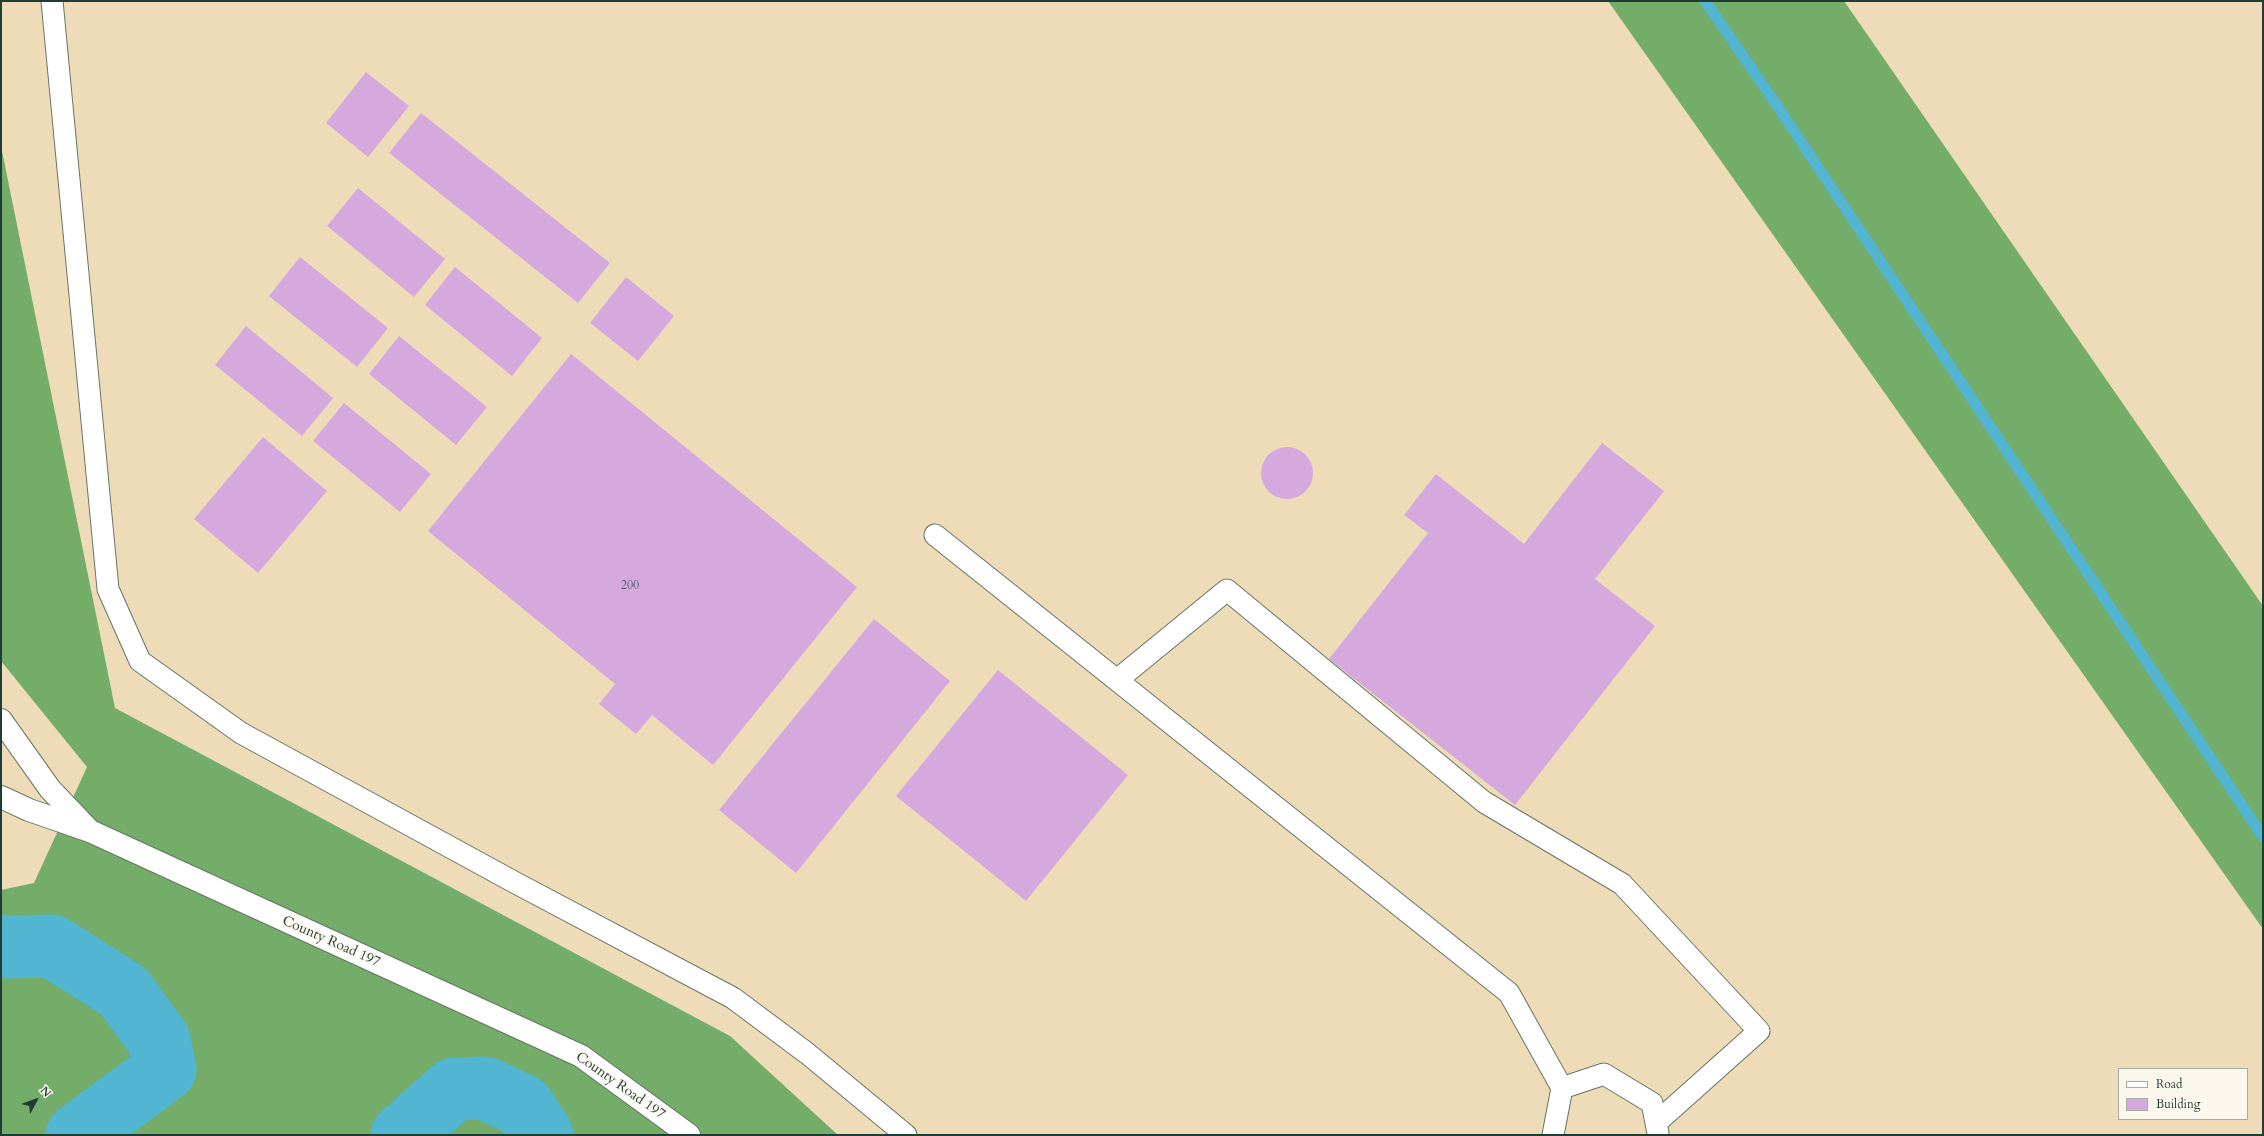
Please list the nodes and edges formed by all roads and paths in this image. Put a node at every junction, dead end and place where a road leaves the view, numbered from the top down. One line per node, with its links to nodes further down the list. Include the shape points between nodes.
1 (52, 1): 10 (lane, via 108,589 140,661 241,733 732,998 808,1054)
2 (935, 535): 3 (lane)
3 (1117, 680): 7 (lane, via 1509,993); 8 (lane, via 1228,590 1484,802 1622,884 1759,1031)
4 (1, 720): 6 (street, County Road 197, via 50,788)
5 (1, 797): 6 (street)
6 (90, 831): 9 (street, County Road 197, via 581,1056)
7 (1562, 1088): 8 (lane, via 1604,1074 1652,1103); 11 (lane)
8 (1657, 1129)
9 (689, 1135)
10 (906, 1135)
11 (1553, 1135)

